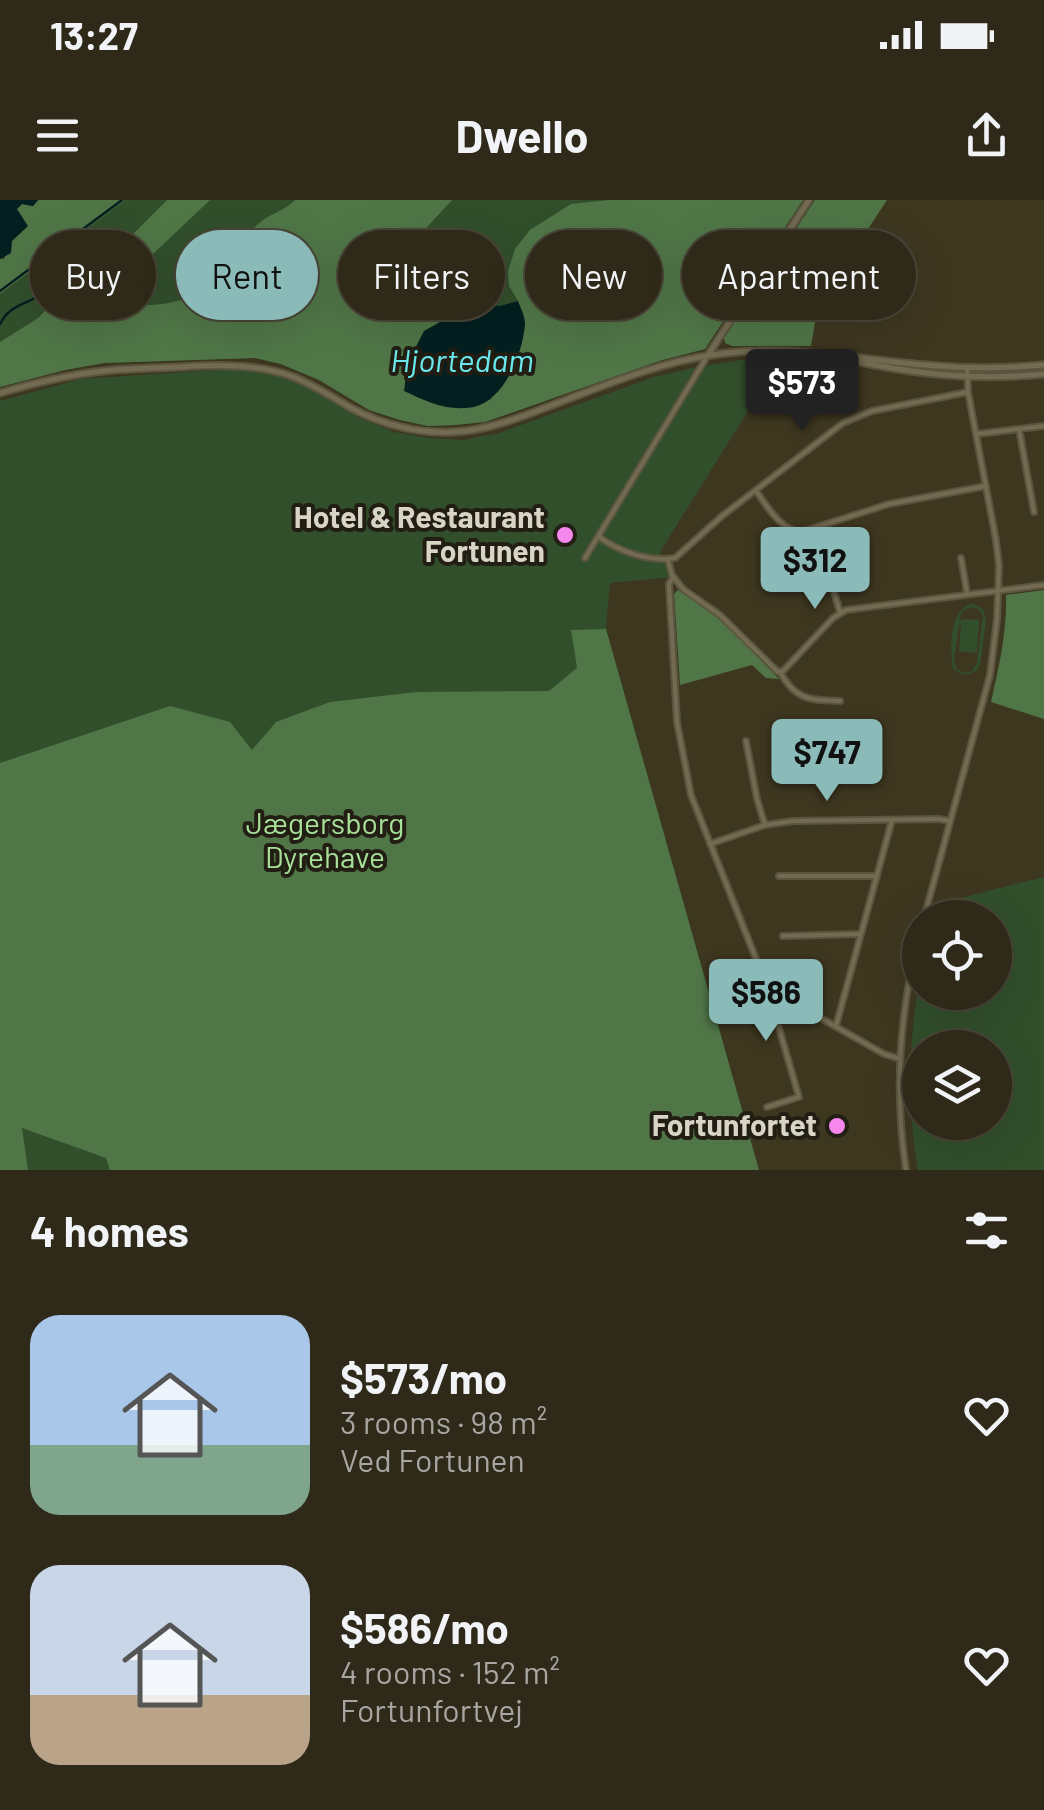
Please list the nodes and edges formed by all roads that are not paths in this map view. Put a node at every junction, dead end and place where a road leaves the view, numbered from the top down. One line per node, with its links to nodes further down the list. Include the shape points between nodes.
1 (809, 200): 2 (street)
2 (708, 355): 3 (street, via 770,350); 9 (street, via 491,426 453,432 388,423 293,377 249,366 107,370); 16 (street)
3 (827, 356): 5 (street); 7 (street)
4 (1044, 366): 5 (street)
5 (967, 368): 7 (street)
6 (1044, 374): 7 (street)
7 (967, 378): 8 (street)
8 (968, 392): 12 (street); 14 (street, via 858,415)
9 (0, 393)
10 (1044, 426): 11 (street)
11 (1019, 429): 12 (street); 15 (street)
12 (977, 434): 13 (street)
13 (986, 486): 14 (street, via 889,504 801,532 780,523); 23 (street)
14 (755, 490): 19 (street)
15 (1034, 512)
16 (599, 537): 17 (street); 19 (street, via 624,552)
17 (585, 558)
18 (962, 558): 24 (street)
19 (668, 560): 20 (street)
20 (673, 578): 26 (street); 32 (street, via 677,722 691,795)
21 (831, 582): 25 (street)
22 (1044, 585): 23 (street)
23 (998, 590): 24 (street); 30 (street, via 990,675)
24 (966, 593): 25 (street)
25 (840, 612): 26 (street)
26 (780, 672): 27 (street, via 804,698)
27 (840, 701)
28 (746, 740): 31 (street)
29 (892, 820): 30 (street); 31 (street); 34 (street)
30 (950, 822): 35 (street)
31 (765, 825): 32 (street)
32 (710, 844): 38 (street)
33 (779, 876): 34 (street)
34 (877, 876): 36 (street)
35 (929, 900)
36 (861, 935): 37 (street); 40 (street)
37 (784, 936)
38 (773, 990): 40 (street); 42 (street, via 799,1097)
39 (905, 1010): 41 (street)
40 (836, 1026): 41 (street)
41 (900, 1059): 43 (street)
42 (767, 1107)
43 (906, 1170)

